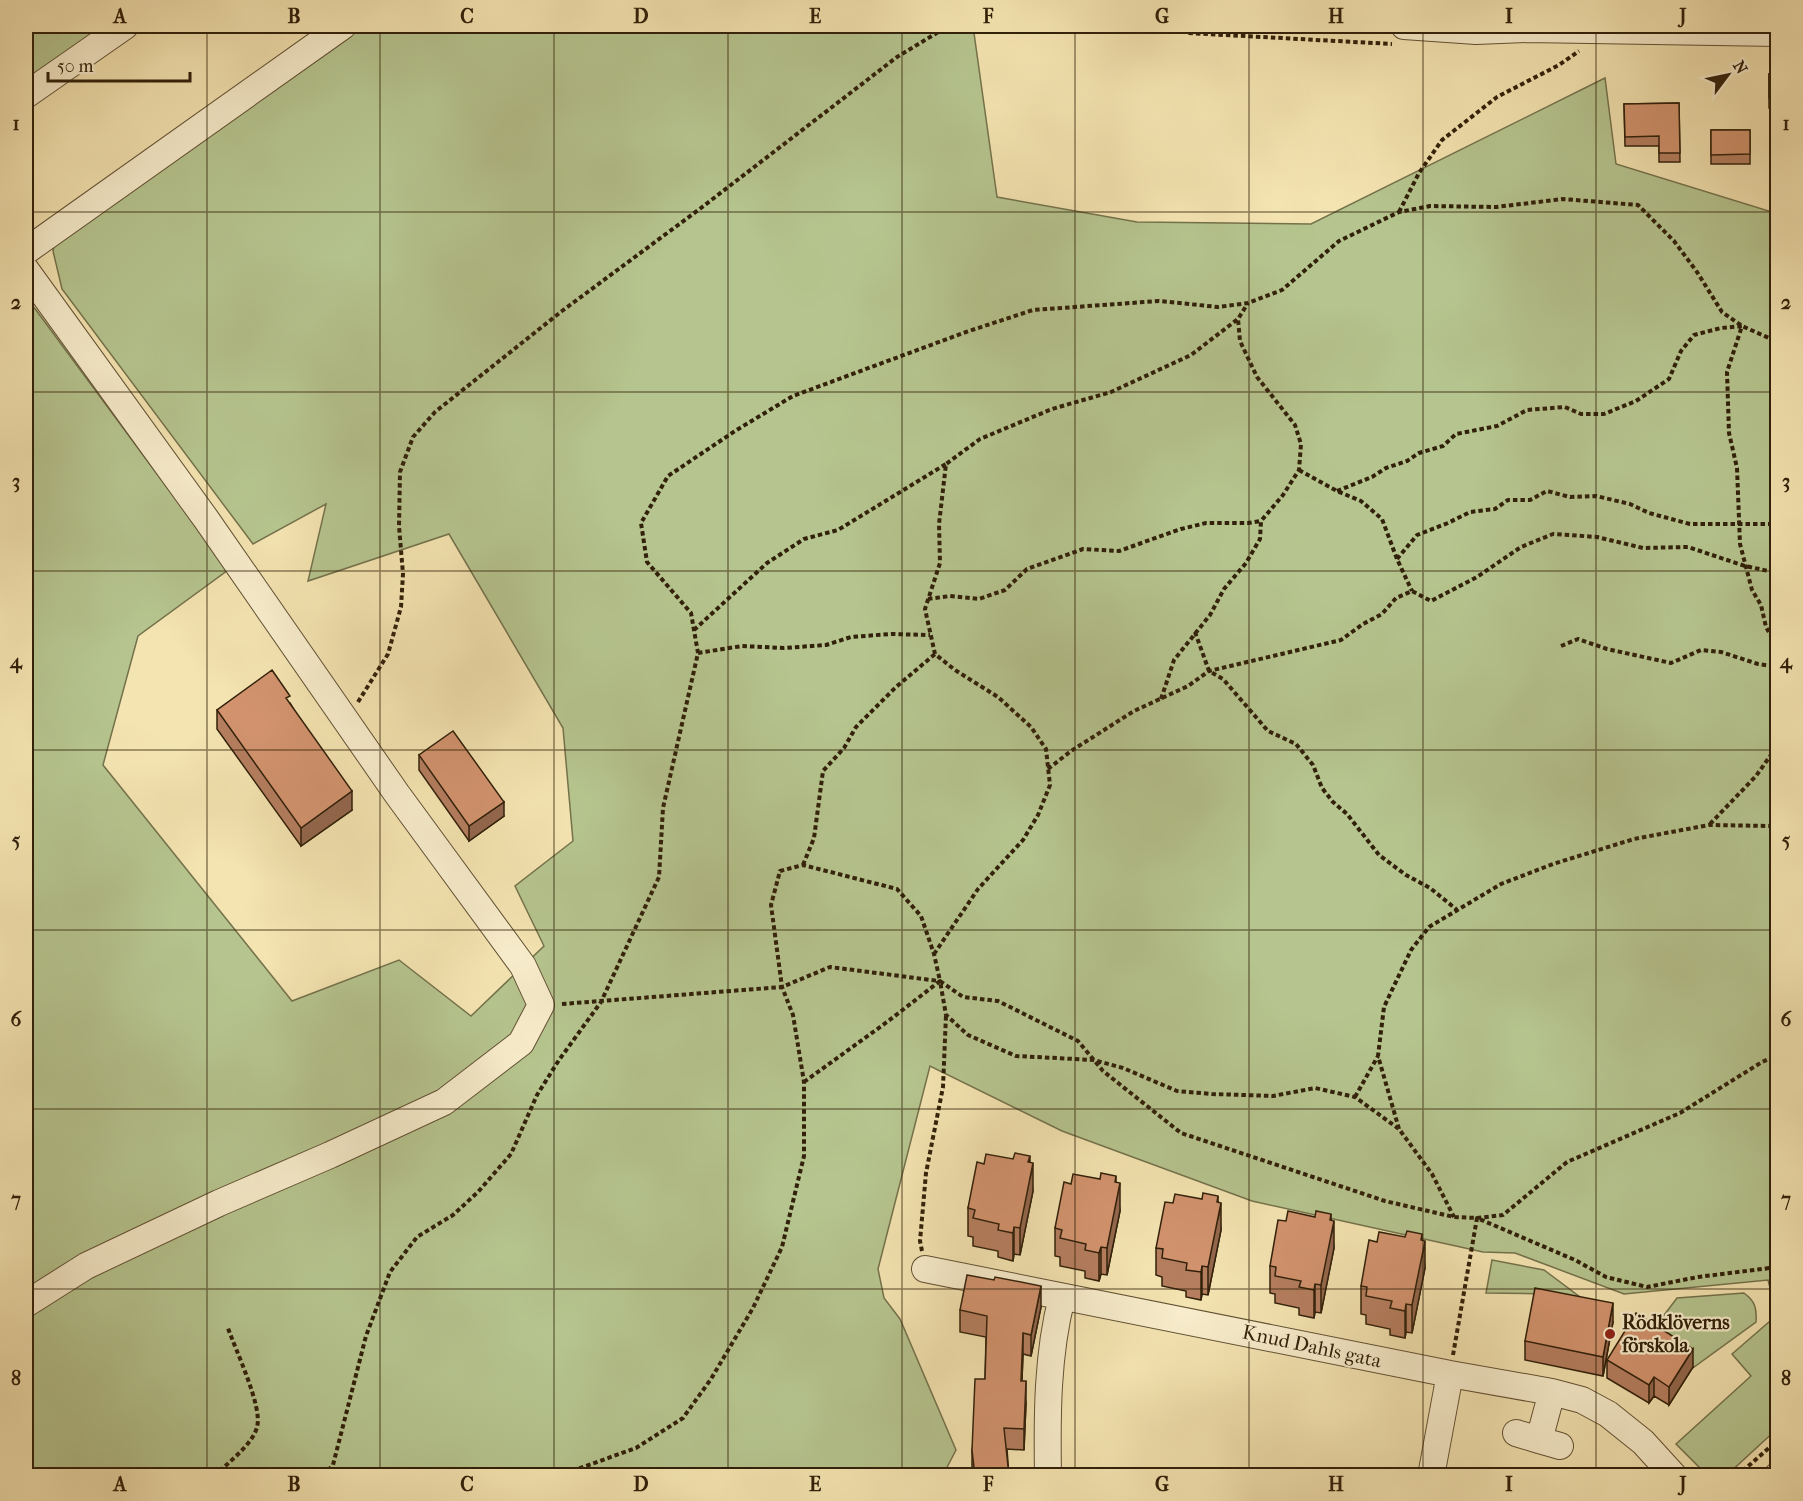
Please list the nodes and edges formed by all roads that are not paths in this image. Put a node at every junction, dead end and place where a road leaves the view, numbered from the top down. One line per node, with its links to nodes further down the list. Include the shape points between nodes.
1 (125, 26): 6 (street)
2 (343, 26): 7 (street)
3 (1404, 26): 4 (street)
4 (1446, 27): 5 (street, via 1476,31)
5 (1774, 31)
6 (26, 95)
7 (26, 251)
8 (26, 270): 11 (street, via 523,966 541,1005 521,1043 444,1102 86,1266)
9 (925, 1269): 10 (street, Knud Dahls gata)
10 (1062, 1297): 12 (street, Knud Dahls gata); 15 (street, via 1054,1328 1047,1415)
11 (26, 1304)
12 (1450, 1374): 13 (street, Knud Dahls gata); 16 (street)
13 (1552, 1392): 14 (street); 17 (street, Knud Dahls gata, via 1582,1400 1608,1414 1643,1442)
14 (1538, 1439)
15 (1048, 1476)
16 (1431, 1476)
17 (1674, 1476)

